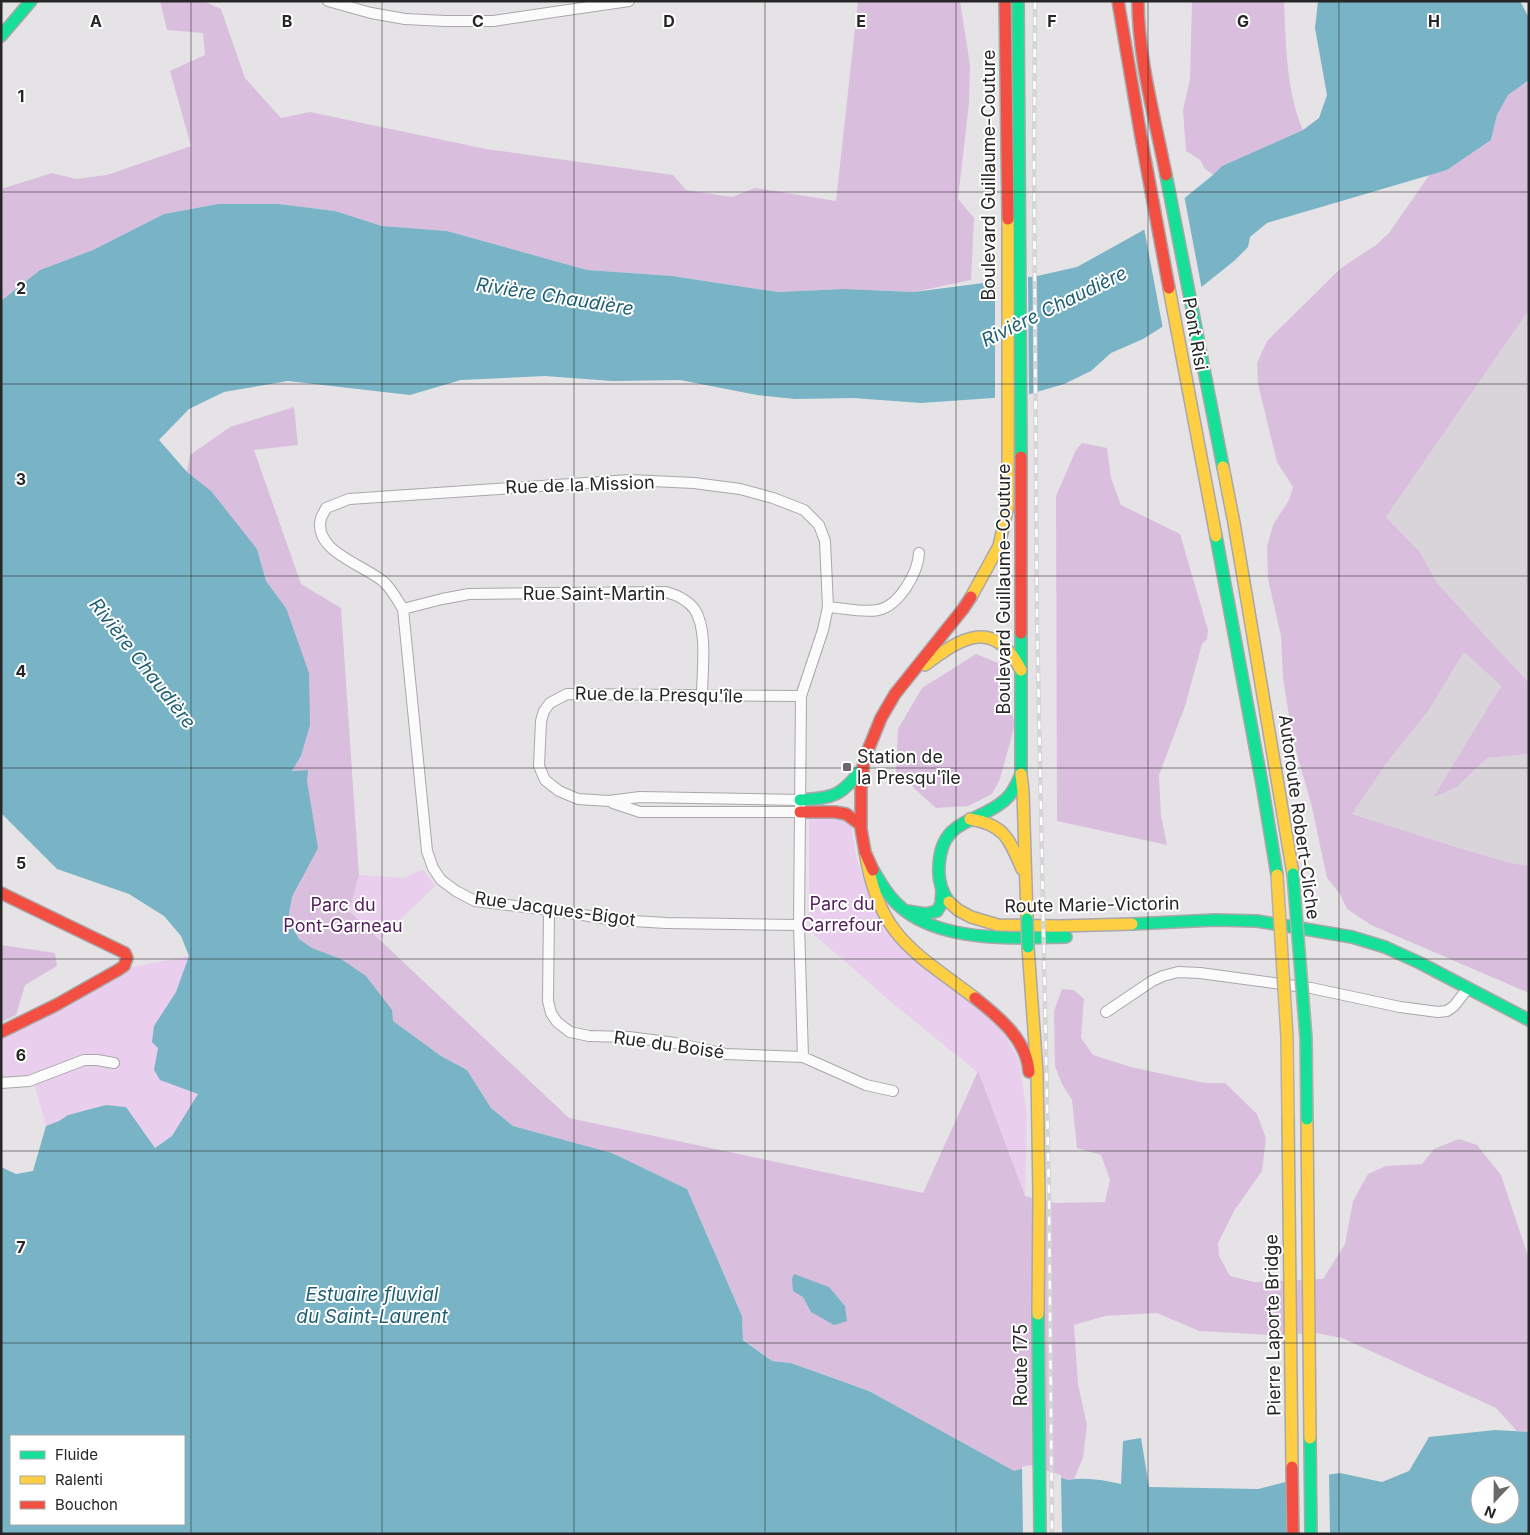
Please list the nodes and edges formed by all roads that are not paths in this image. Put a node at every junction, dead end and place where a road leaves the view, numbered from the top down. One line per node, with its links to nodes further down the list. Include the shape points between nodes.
1 (31, 1): 8 (main road)
2 (328, 1): 3 (street, via 406,19 494,21)
3 (629, 1)
4 (1005, 1): 9 (main road, Boulevard Guillaume-Couture)
5 (1018, 1): 9 (main road, Boulevard Guillaume-Couture)
6 (1118, 1): 11 (main road, Pont Risi)
7 (1138, 1): 10 (main road, Pont Risi, via 1145,68)
8 (1, 36)
9 (1014, 196): 15 (main road, Boulevard Guillaume-Couture); 16 (main road, Boulevard Guillaume-Couture, via 1008,506 999,546 977,587)
10 (1234, 523): 44 (main road, Autoroute Robert-Cliche, bridge, via 1293,874 1306,1038)
11 (1215, 537): 43 (main road, Autoroute Robert-Cliche, bridge, via 1277,875 1288,1037)
12 (919, 553): 13 (street, via 911,581 881,610)
13 (828, 607): 14 (street, Rue de la Mission, via 825,541 819,525 804,510 740,489 630,480 349,499 326,508 321,518 321,534 326,544 385,584); 18 (street, Rue de la Mission)
14 (403, 609): 17 (street, Rue Saint-Martin, via 469,594 666,592 679,596 696,611 701,626); 30 (street, Rue Jacques-Bigot, via 427,851 433,868 441,880 475,901)
15 (1022, 671): 16 (main road, via 1003,644 979,636 962,640); 20 (main road, Boulevard Guillaume-Couture)
16 (911, 674): 19 (main road, Boulevard Guillaume-Couture, via 881,718)
17 (702, 695): 18 (street, Rue de la Presqu'île); 22 (street, Rue de la Presqu'île, via 566,694 550,703 541,721 539,766 545,780 559,791 578,799)
18 (801, 696): 21 (street, Rue de la Mission)
19 (862, 769): 21 (main road, via 844,792 832,798); 25 (main road, Boulevard Guillaume-Couture)
20 (1021, 774): 24 (main road, Route Marie-Victorin, via 1004,801); 27 (main road, Boulevard Guillaume-Couture)
21 (800, 800): 22 (street, Rue de la Presqu'île, via 640,798); 23 (street, Rue de la Mission)
22 (610, 802): 23 (street, Rue de la Presqu'île, via 640,812)
23 (800, 812): 25 (main road, via 846,814); 32 (street, Rue de la Mission)
24 (970, 819): 27 (main road, via 983,820 1007,837); 28 (main road, Route Marie-Victorin, via 951,832 942,847 938,868)
25 (861, 825): 26 (main road, Boulevard Guillaume-Couture)
26 (865, 851): 31 (main road, Route Marie-Victorin, via 885,892); 42 (main road, Boulevard Guillaume-Couture, via 874,893 898,936 931,968 1004,1022 1018,1041 1027,1057)
27 (1025, 876): 42 (main road, Boulevard Guillaume-Couture, bridge)
28 (942, 889): 31 (main road, via 937,911 926,914); 33 (main road, Route Marie-Victorin, via 960,912 971,918 1006,926 1060,927 1201,920 1263,922)
29 (1, 893): 37 (main road, via 118,950 127,958 118,970)
30 (549, 910): 32 (street, Rue Jacques-Bigot, via 666,924); 38 (street, Rue du Boisé, via 548,1000 557,1022 570,1032 648,1039 726,1054)
31 (907, 911): 33 (main road, Route Marie-Victorin, via 945,930 997,938 1199,930)
32 (799, 925): 38 (street, Rue de la Mission)
33 (1319, 932): 34 (main road, Route Marie-Victorin, via 1356,937 1387,948)
34 (1468, 988): 35 (street, via 1454,1006 1438,1012 1311,988 1178,972 1152,981); 36 (main road, Route Marie-Victorin)
35 (1106, 1012)
36 (1529, 1020)
37 (1, 1032)
38 (803, 1057): 41 (street, Rue du Boisé, via 866,1085)
39 (114, 1063): 40 (street, via 84,1060 29,1081)
40 (1, 1083)
41 (893, 1091)
42 (1037, 1110): 45 (main road, Boulevard Guillaume-Couture)
43 (1288, 1116): 47 (main road, Pierre Laporte Bridge)
44 (1307, 1119): 48 (main road, Pierre Laporte Bridge)
45 (1039, 1196): 46 (main road, Route 175)
46 (1040, 1534)
47 (1293, 1534)
48 (1312, 1534)

